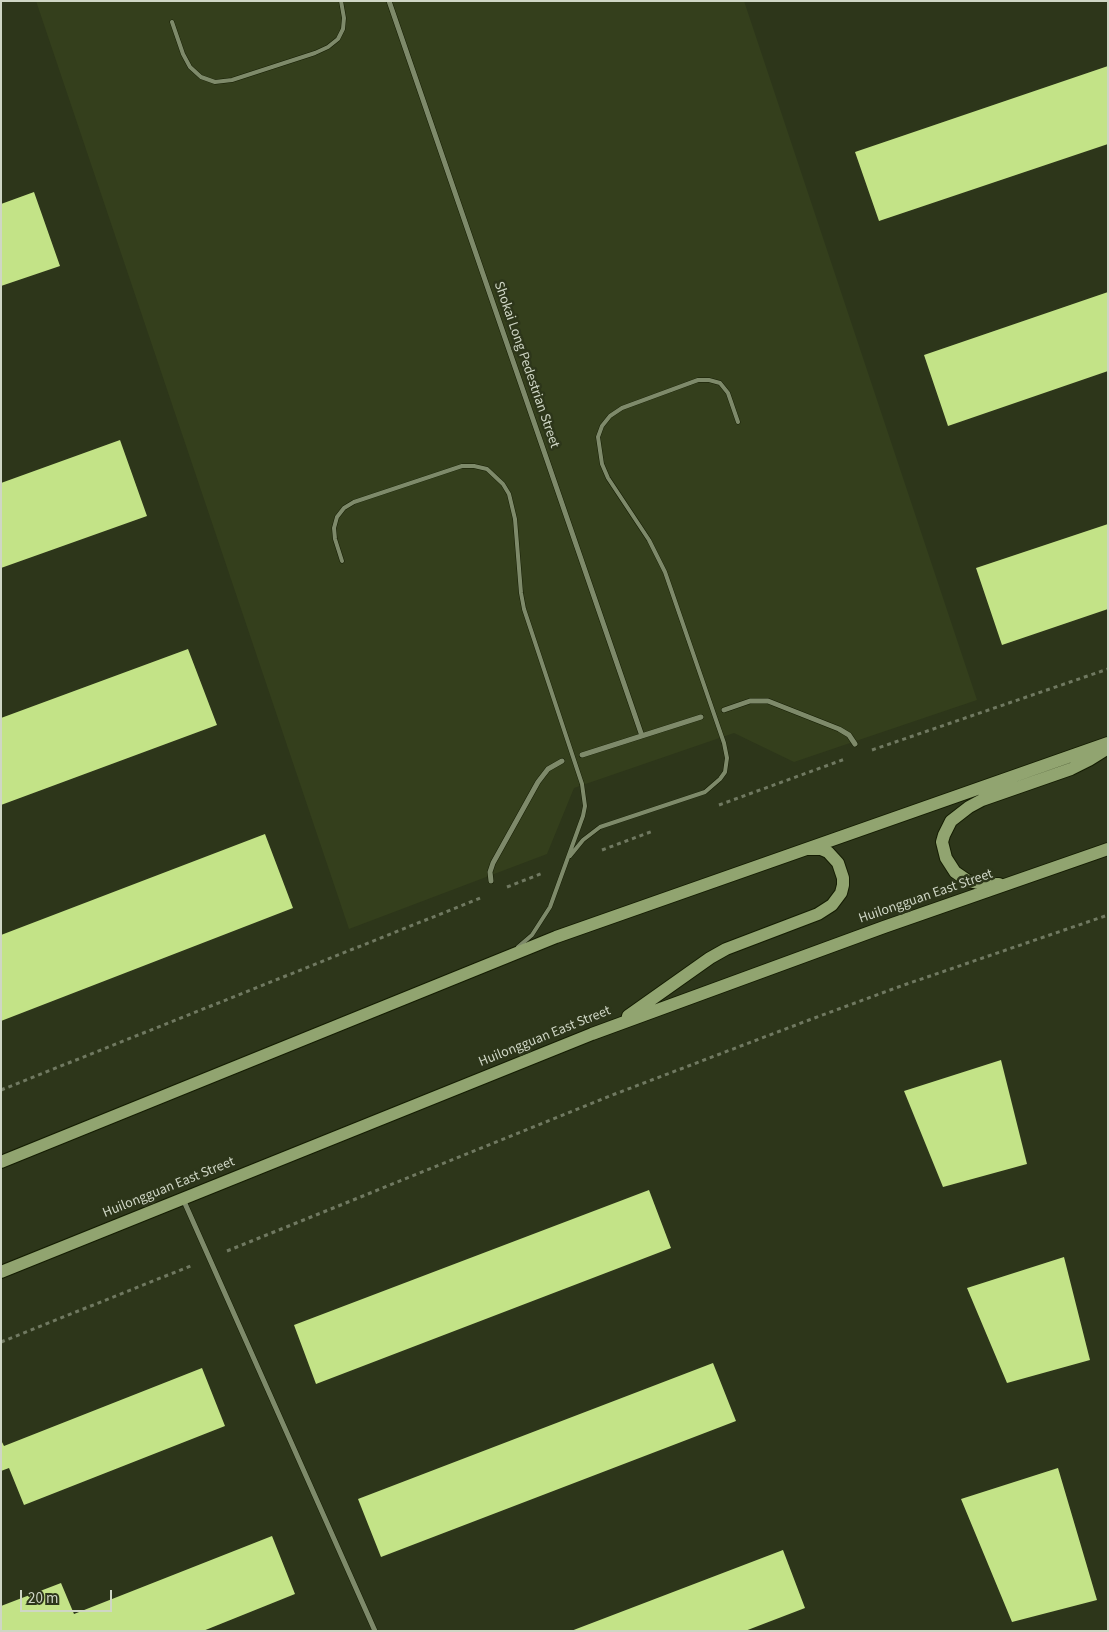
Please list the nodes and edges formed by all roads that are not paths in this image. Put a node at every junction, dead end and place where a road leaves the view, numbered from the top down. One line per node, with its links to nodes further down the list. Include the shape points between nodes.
1 (341, 1): 3 (lane, via 343,29 338,39 328,47 232,80 216,82 201,77 190,67)
2 (389, 1): 8 (street, Shokai Long Pedestrian Street)
3 (172, 22)
4 (738, 422): 16 (lane, via 728,393 720,383 698,380 622,408 602,426 598,437 602,464 665,572 727,758 725,772 705,792 600,827 583,840)
5 (342, 561): 16 (lane, via 334,528 337,516 354,502 462,466 486,469 503,484 514,512 524,609 585,795 583,816)
6 (724, 710): 10 (street, via 750,701 768,701 839,728)
7 (701, 717): 8 (street)
8 (642, 736): 12 (street)
9 (1108, 743): 15 (main road)
10 (855, 744)
11 (1108, 748): 17 (main road, via 1070,769 982,800 951,821 944,834 944,850 950,866 960,877 986,884)
12 (582, 755)
13 (562, 761): 18 (street, via 548,769 538,782 493,863)
14 (1108, 849): 17 (main road, Huilongguan East Street)
15 (792, 853): 19 (main road, via 556,937); 20 (main road, via 821,849 834,856 844,878 841,893 832,905 818,914 726,949 619,1021)
16 (566, 864): 19 (lane, via 550,907 532,935 499,958)
17 (1023, 878): 20 (main road, Huilongguan East Street)
18 (491, 881)
19 (469, 972): 21 (main road)
20 (592, 1034): 22 (main road, Huilongguan East Street)
21 (1, 1162)
22 (183, 1199): 23 (main road, Huilongguan East Street); 24 (street)
23 (1, 1272)
24 (375, 1631)

